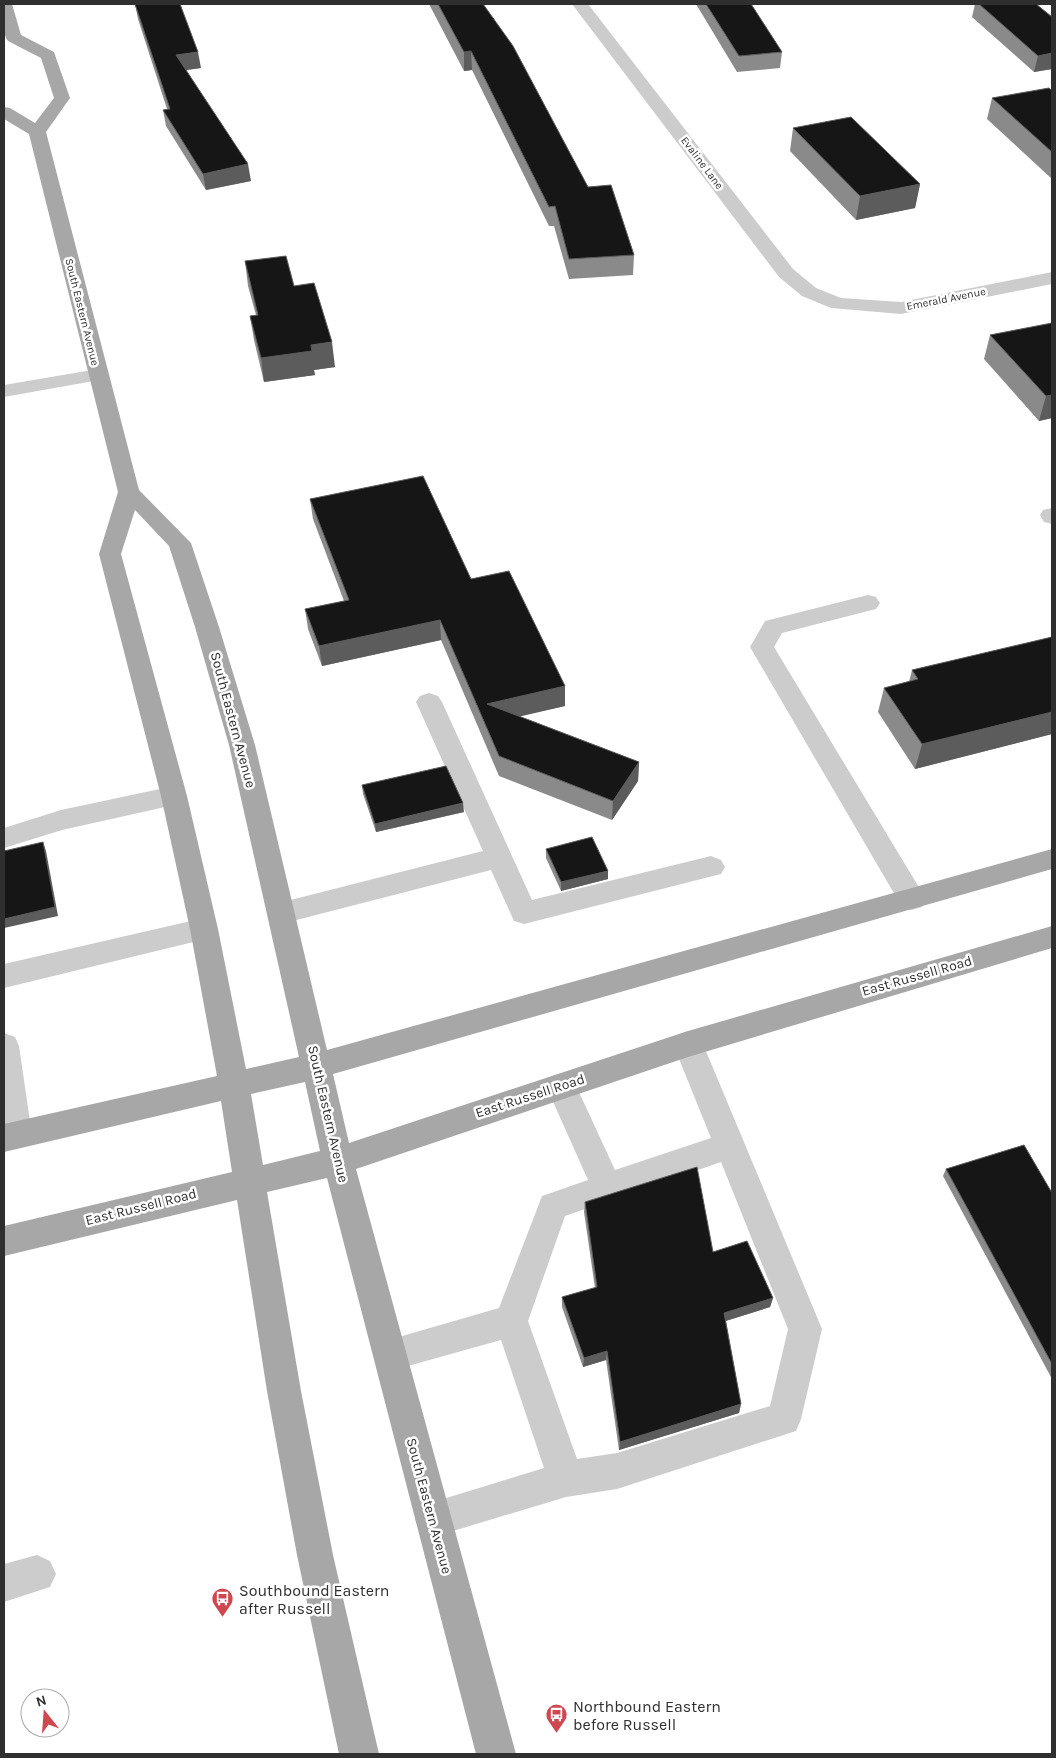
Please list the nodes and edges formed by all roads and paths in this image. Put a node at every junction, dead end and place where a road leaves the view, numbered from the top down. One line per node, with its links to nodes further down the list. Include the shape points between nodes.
1 (4, 4): 3 (main road)
2 (580, 4): 7 (street, Evaline Lane, via 786,273 809,292)
3 (9, 43): 5 (main road, via 48,55 62,98)
4 (4, 112): 5 (main road)
5 (37, 132): 8 (main road, South Eastern Avenue)
6 (1052, 278): 7 (street, Emerald Avenue, via 901,308)
7 (838, 304)
8 (98, 375): 9 (street); 10 (main road, South Eastern Avenue)
9 (4, 391)
10 (128, 492): 13 (main road, via 110,554); 19 (main road, South Eastern Avenue, via 180,543 242,745)
11 (868, 603): 18 (street, via 773,626 762,647)
12 (430, 702): 15 (street)
13 (174, 796): 14 (street, via 61,820); 20 (main road)
14 (4, 838)
15 (498, 858): 17 (street, via 524,913); 19 (street)
16 (1052, 859): 18 (main road)
17 (711, 867)
18 (912, 899): 25 (main road)
19 (281, 912): 25 (main road, South Eastern Avenue)
20 (204, 929): 22 (street); 26 (main road)
21 (1052, 937): 23 (main road, East Russell Road)
22 (4, 976)
23 (688, 1044): 27 (main road, East Russell Road); 29 (street)
24 (4, 1046): 28 (street)
25 (317, 1066): 26 (main road); 30 (main road, South Eastern Avenue)
26 (234, 1086): 28 (main road); 31 (main road)
27 (561, 1086): 30 (main road, East Russell Road); 32 (street)
28 (10, 1136)
29 (731, 1145): 32 (street); 36 (street, via 805,1329 784,1419 617,1471)
30 (338, 1161): 31 (main road, East Russell Road); 35 (main road, South Eastern Avenue)
31 (249, 1181): 33 (main road, East Russell Road); 38 (main road, via 313,1545)
32 (607, 1187): 34 (street, via 554,1206)
33 (4, 1241)
34 (511, 1322): 35 (street); 36 (street)
35 (390, 1355): 37 (main road, South Eastern Avenue)
36 (566, 1479): 37 (street)
37 (433, 1519): 39 (main road, South Eastern Avenue)
38 (359, 1754)
39 (496, 1754)

